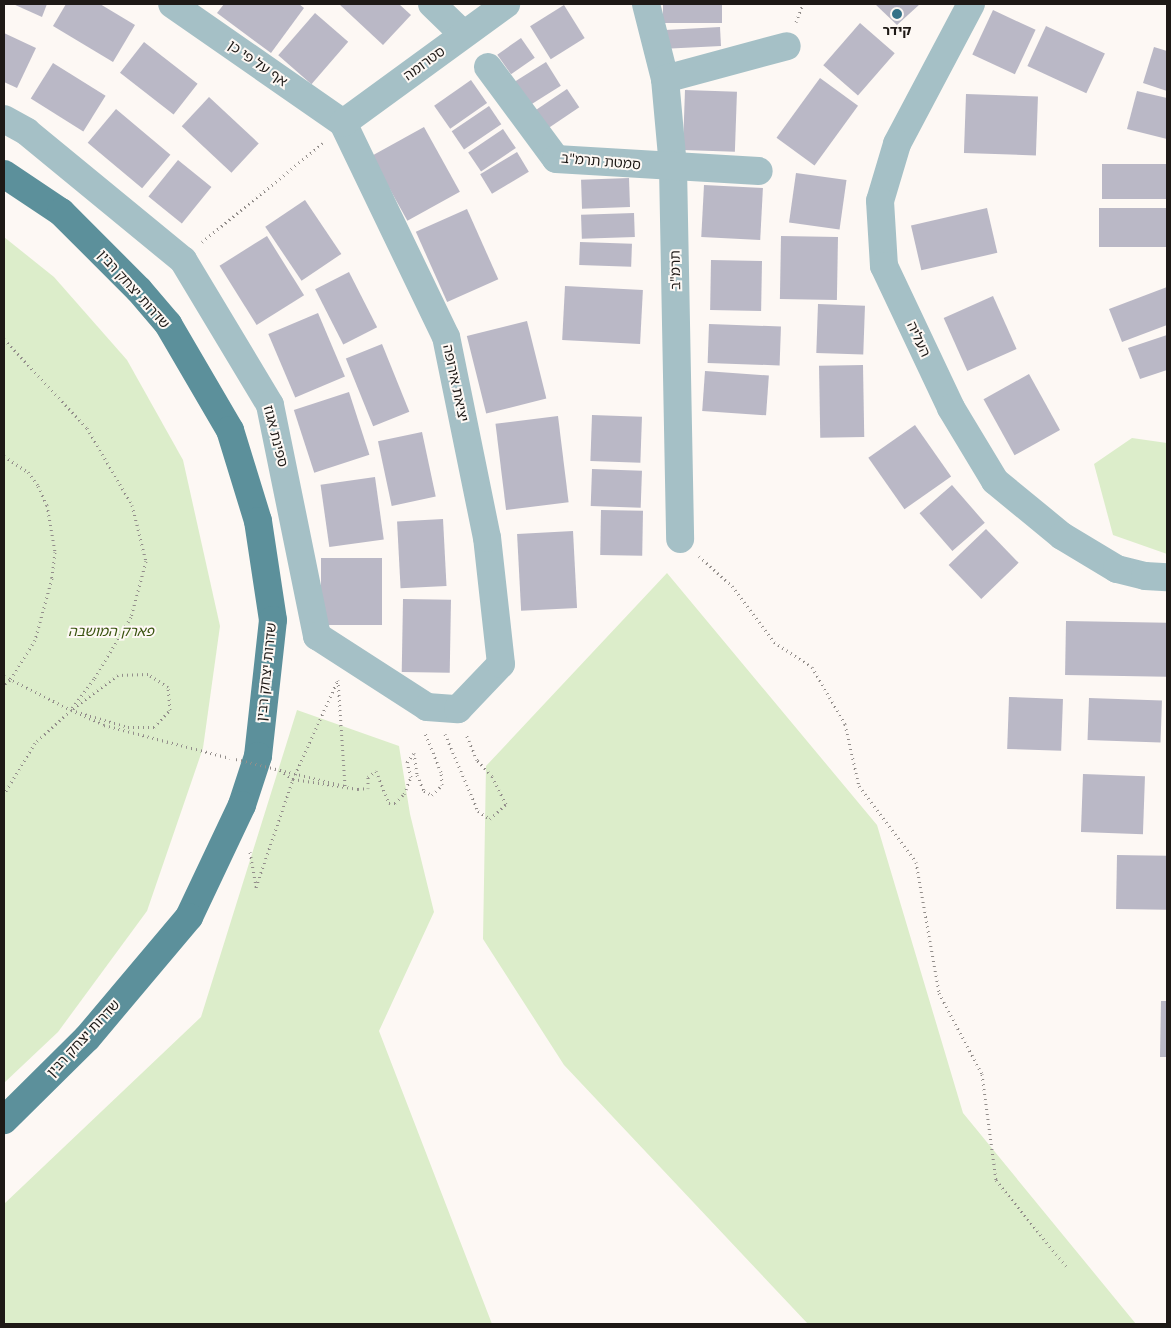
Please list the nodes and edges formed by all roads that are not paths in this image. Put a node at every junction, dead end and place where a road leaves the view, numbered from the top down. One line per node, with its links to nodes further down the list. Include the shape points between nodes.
1 (172, 4): 11 (street, אף על פי כן)
2 (432, 4): 6 (street)
3 (506, 4): 6 (street, סטרומה)
4 (646, 4): 9 (street, תרמ"ב)
5 (971, 4): 16 (street, העליה, via 897,144 880,201 884,266 951,408 995,480 1062,536 1117,569)
6 (463, 34): 11 (street, סטרומה)
7 (787, 46): 9 (street)
8 (488, 67): 12 (street, סמטת תרמ"ב, via 556,159)
9 (665, 79): 12 (street, תרמ"ב)
10 (4, 119): 17 (street, ספינת אגוז, via 27,132 183,260 270,405 317,636 427,706 450,717)
11 (343, 123): 17 (street, יציאת אירופה, via 446,337 488,538)
12 (673, 167): 13 (street, סמטת תרמ"ב); 15 (street, תרמ"ב)
13 (759, 172)
14 (4, 174): 18 (main road, שדרות יצחק רבין, via 61,212 139,290 168,324 230,430 258,520 272,620 258,756 242,805 189,918 87,1038)
15 (680, 539)
16 (1167, 577)
17 (501, 664)
18 (4, 1120)

